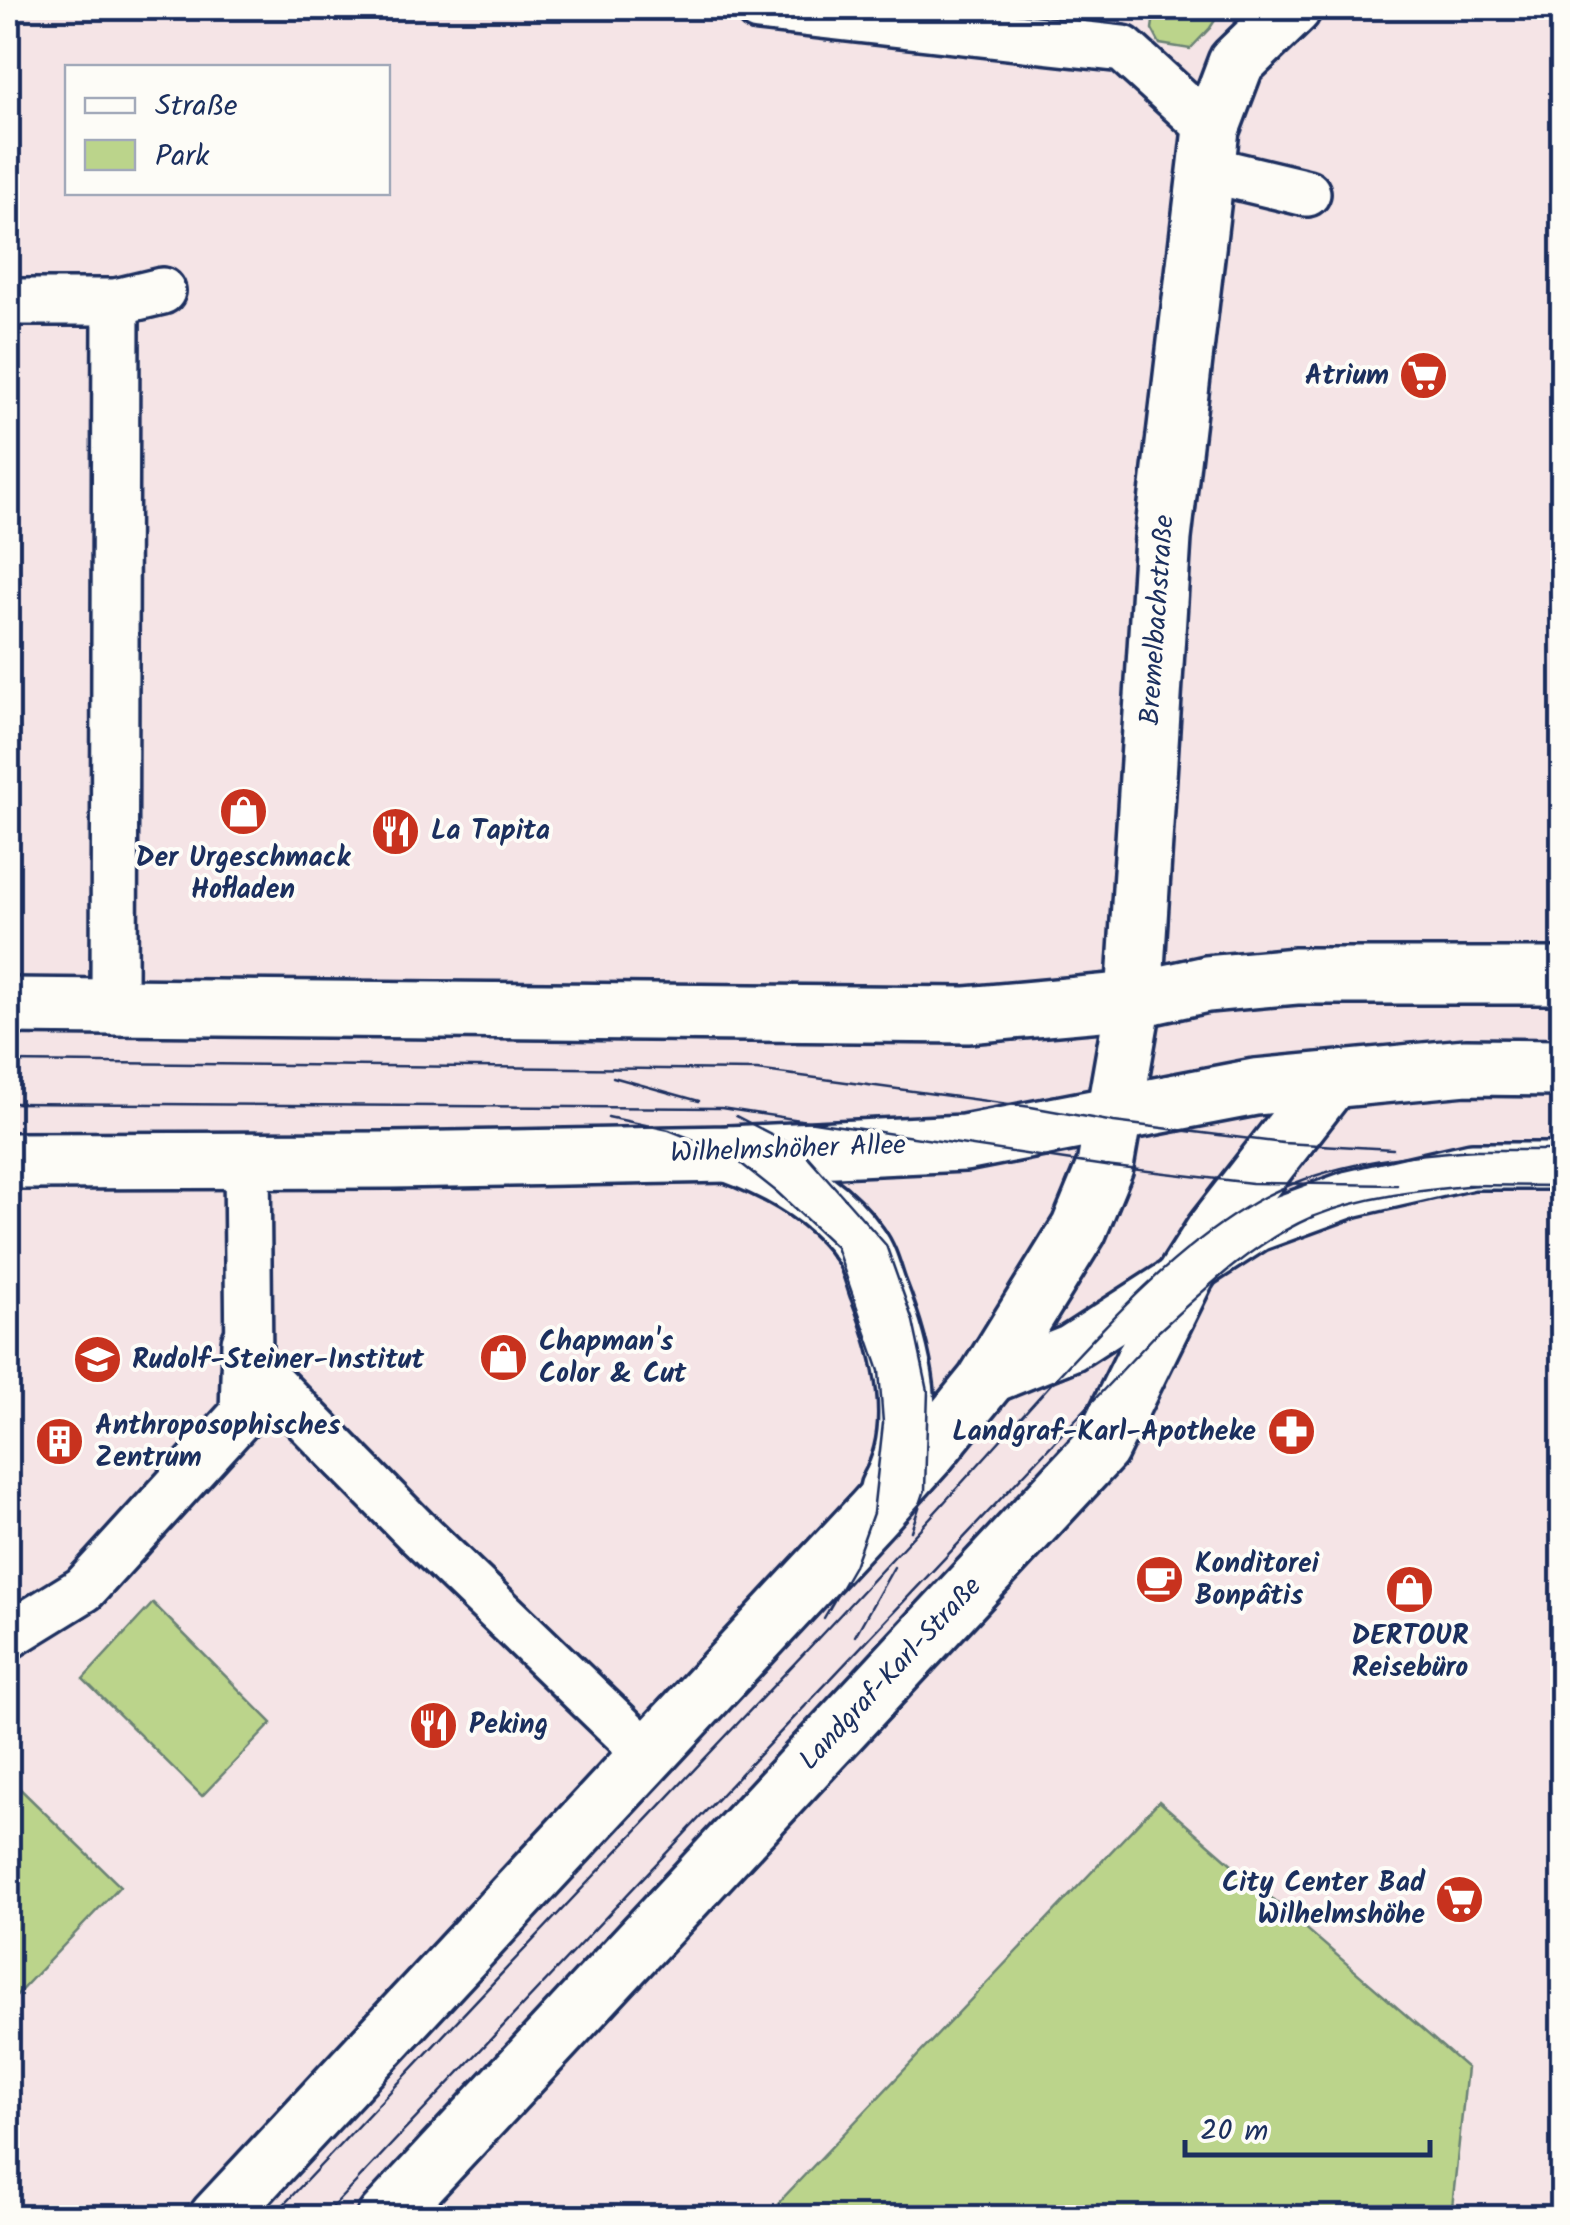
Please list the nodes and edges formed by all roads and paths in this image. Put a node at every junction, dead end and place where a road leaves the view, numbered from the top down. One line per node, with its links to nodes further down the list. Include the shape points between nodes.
1 (758, 8): 3 (lane, via 1123,49)
2 (1294, 8): 3 (main road, Bremelbachstraße, via 1236,63)
3 (1210, 149): 4 (lane); 9 (main road, Bremelbachstraße, via 1163,538)
4 (1307, 193)
5 (162, 291): 7 (lane)
6 (8, 302): 7 (lane)
7 (116, 302): 11 (lane)
8 (1562, 976): 9 (main road, via 1296,976 1207,984)
9 (1134, 1000): 11 (main road, via 967,1015); 14 (main road, Bremelbachstraße)
10 (8, 1006): 11 (main road)
11 (114, 1006)
12 (1562, 1068): 13 (main road, Wilhelmshöher Allee, via 1466,1067)
13 (1330, 1082): 14 (main road, Wilhelmshöher Allee); 20 (main road, Landgraf-Karl-Straße)
14 (1116, 1112): 15 (main road, Wilhelmshöher Allee, via 964,1143); 21 (main road, via 1105,1166 1079,1229)
15 (729, 1154): 16 (main road, Wilhelmshöher Allee); 22 (main road, via 799,1187 862,1247 904,1362 907,1425 895,1476)
16 (246, 1160): 17 (main road, Wilhelmshöher Allee); 19 (lane)
17 (8, 1161)
18 (1562, 1166): 20 (lane, via 1472,1166 1350,1194 1257,1228)
19 (248, 1258): 23 (lane, via 243,1414 84,1589); 24 (lane, via 248,1361)
20 (1186, 1275): 21 (lane, via 1072,1348); 26 (main road, Landgraf-Karl-Straße, via 1102,1448)
21 (984, 1383): 22 (main road)
22 (873, 1513): 24 (main road)
23 (8, 1636)
24 (648, 1754): 25 (main road)
25 (217, 2218)
26 (385, 2218)

